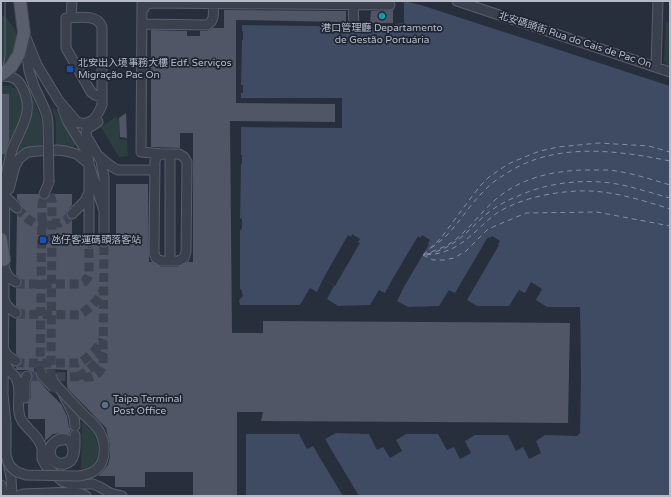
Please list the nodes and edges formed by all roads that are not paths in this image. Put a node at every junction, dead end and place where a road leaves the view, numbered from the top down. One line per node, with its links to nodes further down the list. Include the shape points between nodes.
1 (72, 1): 11 (street)
2 (142, 1): 10 (street)
3 (457, 1): 15 (street, 北安碼頭街 Rua do Cais de Pac On)
4 (658, 1): 15 (street)
5 (213, 2): 6 (street); 10 (street, via 151,3 146,5); 12 (street, via 213,20 206,25)
6 (238, 2): 7 (street)
7 (354, 3): 9 (street); 13 (street)
8 (21, 4): 14 (main road)
9 (390, 5)
10 (142, 12): 12 (street)
11 (72, 18): 19 (street, via 66,18 66,48 91,92); 19 (street, via 96,18 101,24)
12 (142, 24): 23 (street, via 141,152)
13 (354, 26)
14 (24, 32): 17 (main road, via 16,60); 18 (street, via 37,65); 29 (street, bridge, via 29,71 48,123)
15 (656, 67): 16 (street, 北安碼頭街 Rua do Cais de Pac On)
16 (670, 72)
17 (1, 75): 30 (street, via 16,78 27,98 28,106 25,123 13,147 8,166)
18 (59, 101): 19 (street, via 75,121 82,124 95,119); 21 (street, via 68,122)
19 (102, 101): 20 (street, via 105,114 87,129)
20 (89, 140): 21 (street); 22 (street)
21 (86, 151): 24 (street)
22 (97, 152): 25 (street, via 109,165); 27 (street)
23 (166, 154): 26 (street, via 157,156); 37 (street); 37 (street, via 182,155 187,162 186,252 181,260)
24 (89, 164): 28 (street); 30 (street, via 78,155 65,151 29,152 19,159 15,166); 32 (street)
25 (118, 170): 26 (street); 27 (street, via 109,174)
26 (154, 170): 37 (street, via 154,256 161,261)
27 (104, 184): 32 (street)
28 (89, 189): 33 (street, via 85,201); 35 (street)
29 (47, 194)
30 (6, 197): 31 (street); 38 (street)
31 (17, 208)
32 (104, 211): 36 (street)
33 (72, 214)
34 (1, 239): 38 (main road)
35 (89, 242)
36 (104, 242)
37 (170, 261)
38 (4, 264): 39 (street, via 6,274); 40 (street)
39 (16, 282)
40 (4, 297): 41 (street, via 6,304); 42 (street)
41 (16, 314)
42 (4, 346): 43 (street); 44 (street, via 9,358)
43 (4, 359): 49 (street, via 18,381 19,415); 51 (street, bridge)
44 (16, 361)
45 (40, 370): 48 (street, bridge, via 49,384)
46 (51, 375): 48 (street, bridge)
47 (27, 376): 49 (street, via 25,415)
48 (62, 392): 50 (street, bridge, via 75,421); 51 (street, bridge, via 93,423 102,437 104,457 100,466 95,471 79,476 26,475 17,472)
49 (30, 431): 57 (street, via 39,440 42,459 46,466 62,481 70,484 93,484 114,495)
50 (70, 435)
51 (8, 462): 54 (street)
52 (1, 485): 53 (street)
53 (4, 496)
54 (12, 496)
55 (18, 496): 56 (street, via 74,492)
56 (86, 496)
57 (122, 496)

